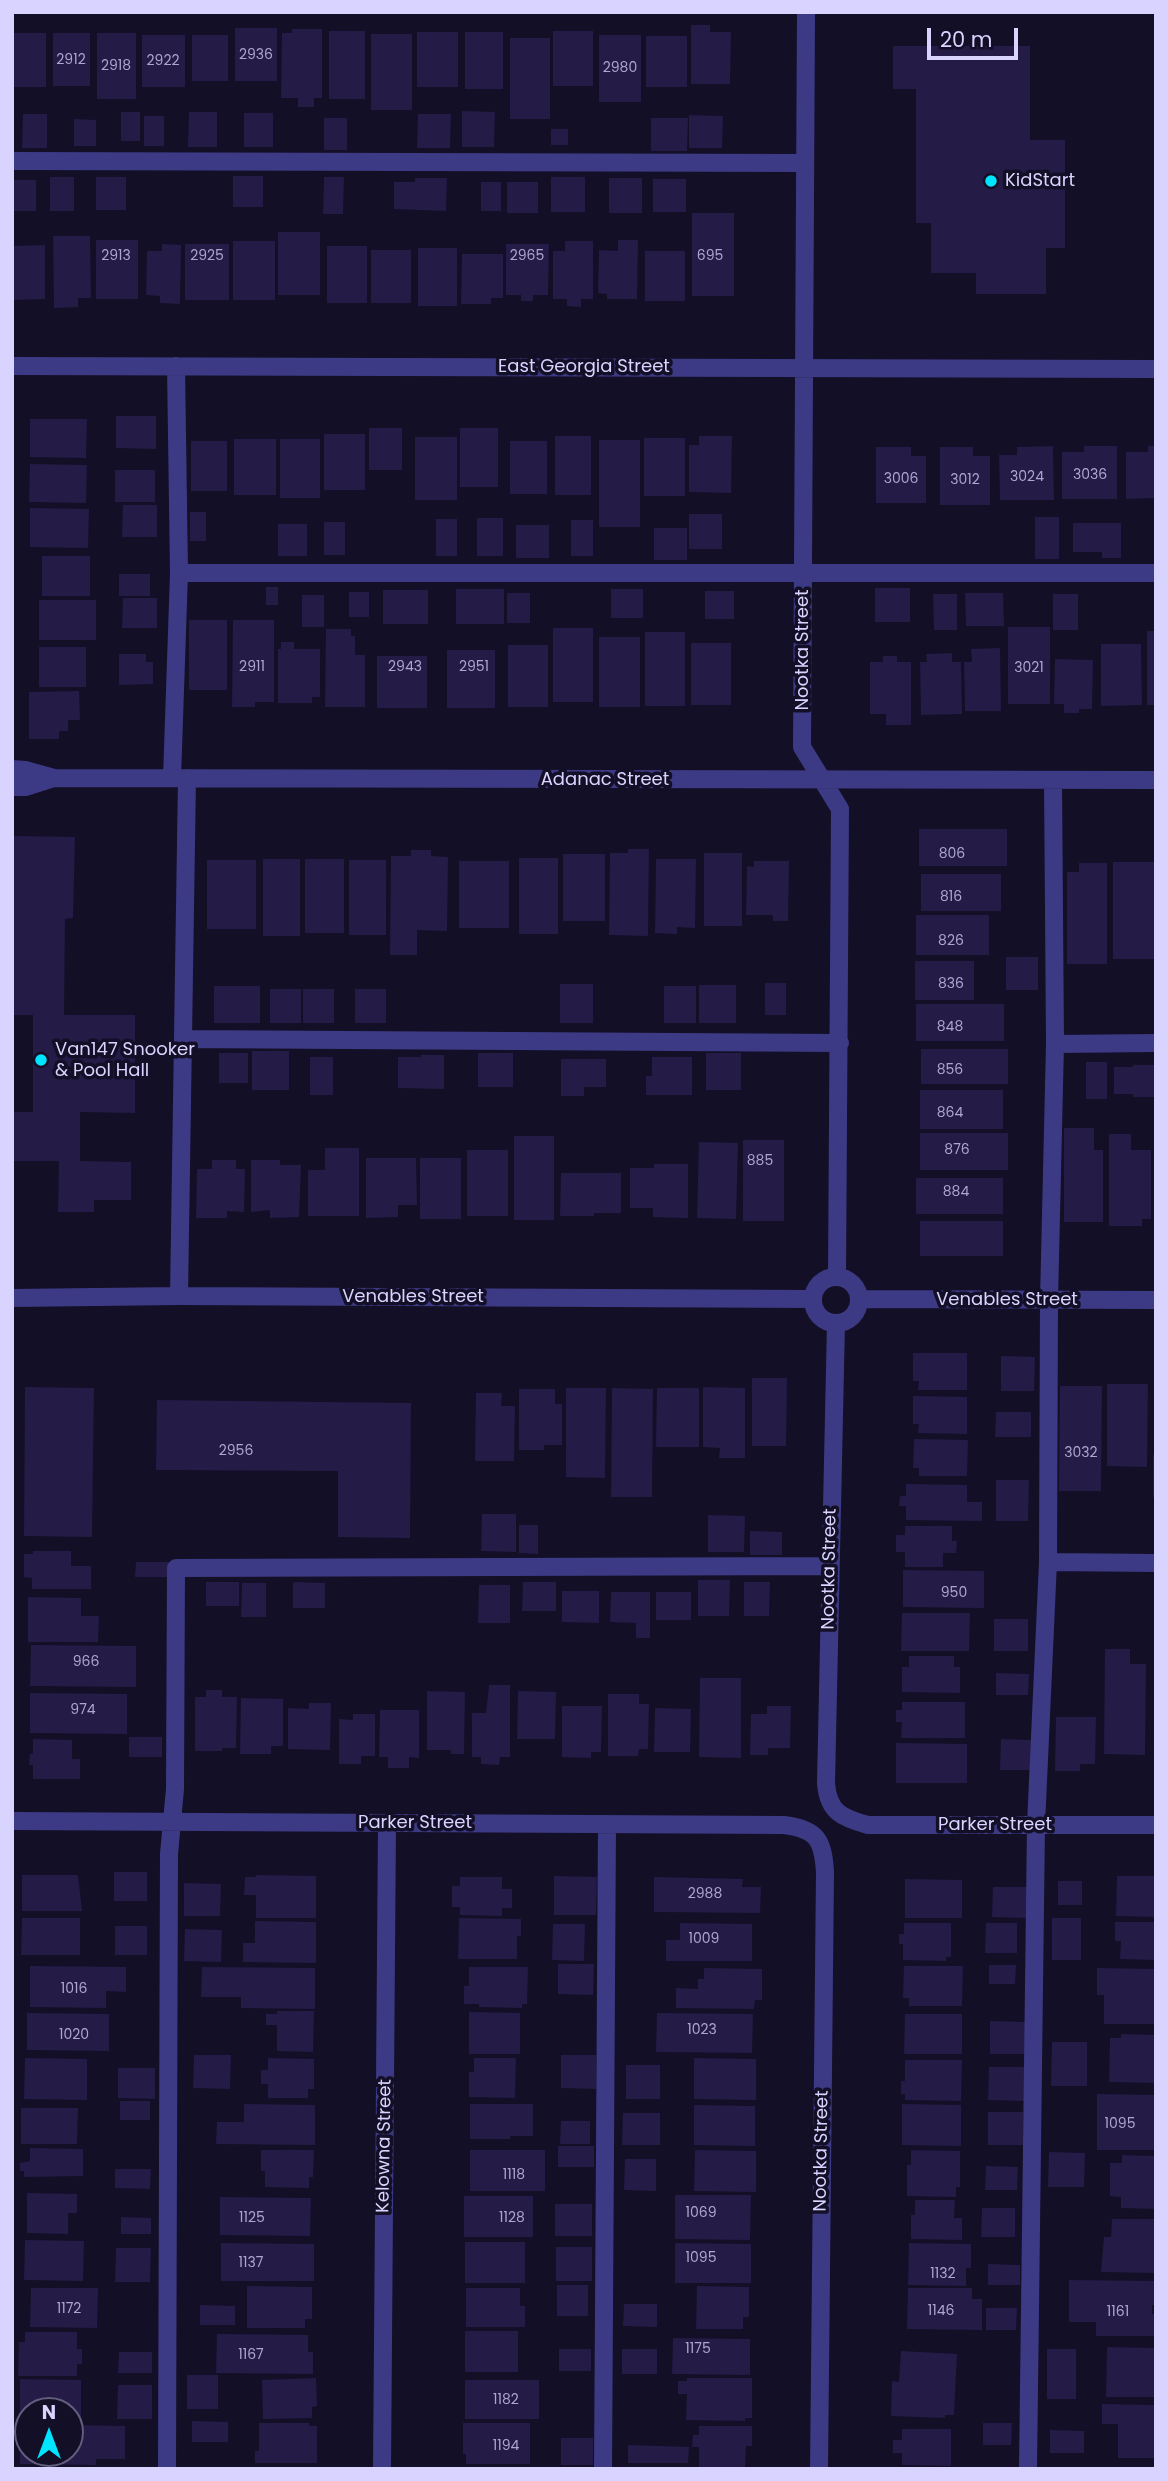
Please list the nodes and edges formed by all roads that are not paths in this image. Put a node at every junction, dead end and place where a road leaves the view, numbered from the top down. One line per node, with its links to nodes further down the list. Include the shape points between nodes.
1 (806, 12): 3 (street, Nootka Street)
2 (12, 161): 3 (street)
3 (805, 163): 6 (street, Nootka Street)
4 (12, 366): 5 (street, East Georgia Street)
5 (176, 366): 6 (street, East Georgia Street); 8 (street)
6 (804, 368): 7 (street, East Georgia Street); 9 (street, Nootka Street)
7 (1156, 369)
8 (178, 573): 9 (street); 13 (street)
9 (803, 573): 10 (street); 16 (street, Nootka Street, via 802,747)
10 (1156, 573)
11 (12, 769): 12 (street, Adanac Street)
12 (54, 778): 13 (street, Adanac Street); 17 (street, Adanac Street)
13 (180, 778): 16 (street, Adanac Street); 18 (street)
14 (1053, 780): 15 (street, Adanac Street); 16 (street, Adanac Street); 21 (street)
15 (1156, 780)
16 (822, 781): 19 (street, Nootka Street, via 840,809)
17 (12, 787)
18 (184, 1039): 19 (street); 23 (street)
19 (840, 1043): 22 (street, Nootka Street)
20 (1156, 1043): 21 (street)
21 (1055, 1044): 27 (street)
22 (837, 1277): 25 (street, via 823,1281); 26 (street, via 855,1287)
23 (179, 1296): 24 (street, Venables Street); 25 (street, Venables Street)
24 (12, 1298)
25 (813, 1299): 29 (street, via 817,1313)
26 (859, 1299): 27 (street, Venables Street); 29 (street, via 850,1318)
27 (1049, 1300): 28 (street, Venables Street); 30 (street)
28 (1156, 1300)
29 (836, 1323): 32 (street, Nootka Street)
30 (1048, 1562): 31 (street); 38 (street)
31 (1156, 1563)
32 (830, 1566): 33 (street, Nootka Street, via 826,1783); 35 (street, via 176,1568)
33 (836, 1811): 38 (street, Parker Street, via 868,1825)
34 (12, 1821): 35 (street, Parker Street)
35 (172, 1822): 36 (street, Parker Street); 41 (street)
36 (387, 1824): 37 (street, Parker Street); 42 (street, Kelowna Street)
37 (607, 1824): 40 (street, Parker Street, via 784,1825 799,1826); 43 (street)
38 (1036, 1825): 39 (street, Parker Street); 45 (street)
39 (1156, 1825)
40 (816, 1836): 44 (street, Nootka Street, via 822,1845 825,1872)
41 (167, 2469)
42 (382, 2469)
43 (603, 2469)
44 (819, 2469)
45 (1028, 2469)

